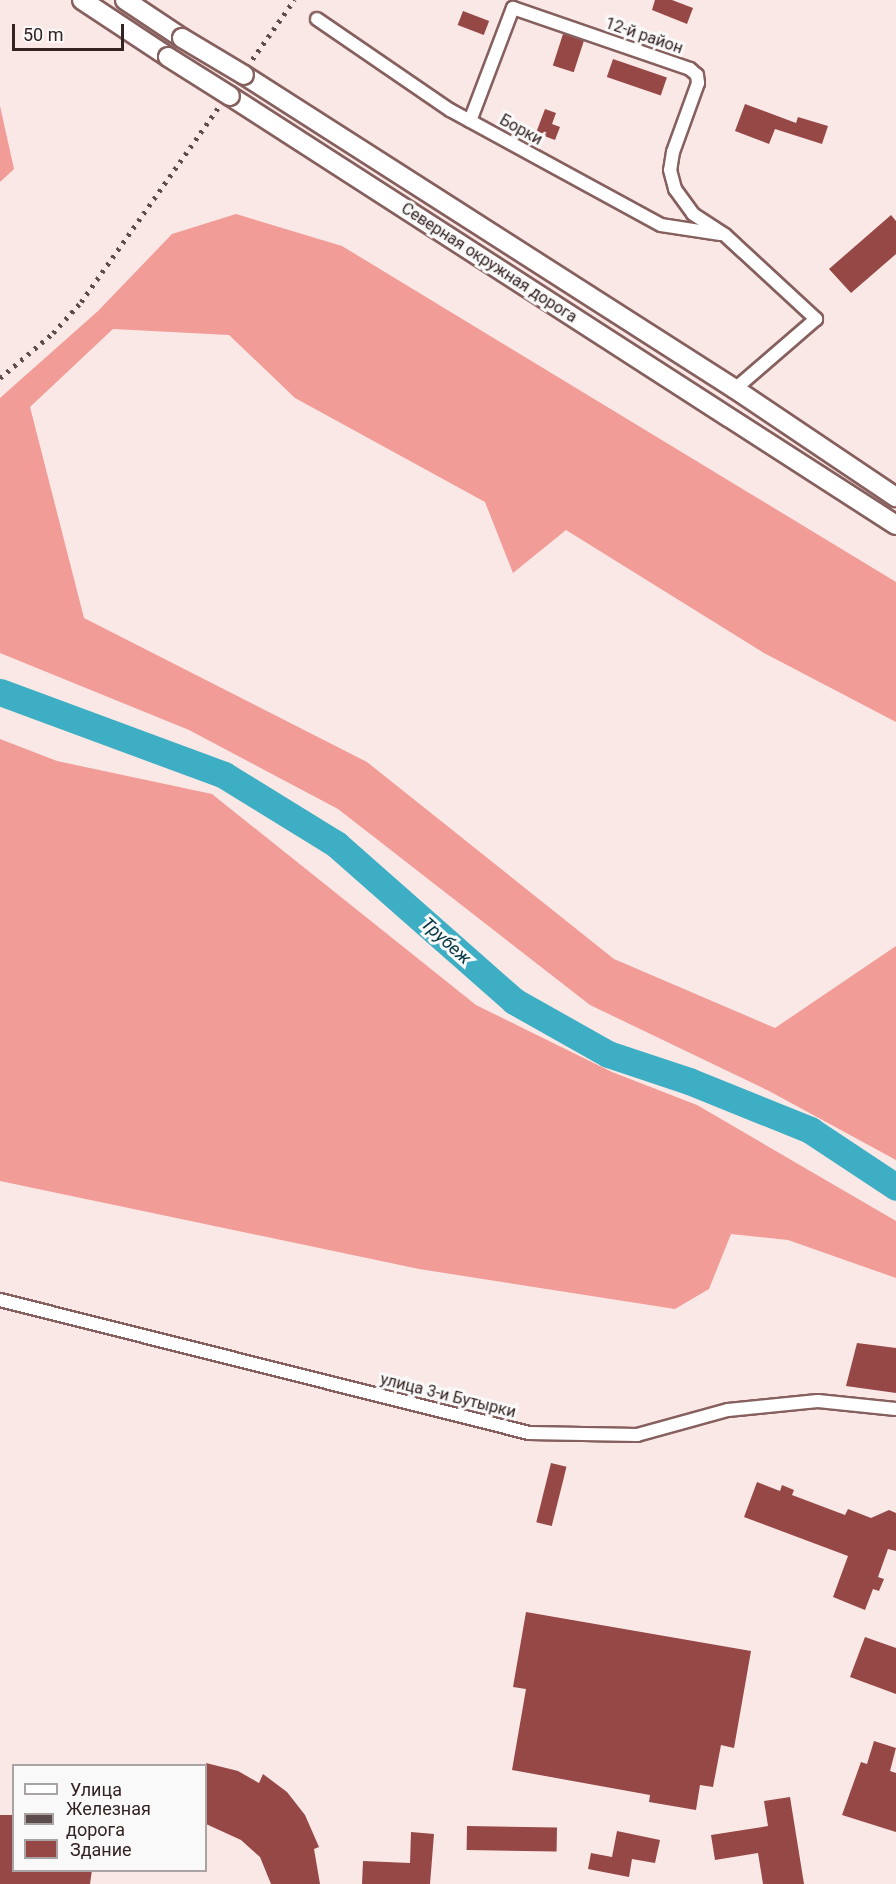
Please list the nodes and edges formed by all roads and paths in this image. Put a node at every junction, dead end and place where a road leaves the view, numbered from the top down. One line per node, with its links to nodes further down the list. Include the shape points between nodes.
1 (82, 0): 8 (main road, Северная окружная дорога, bridge)
2 (125, 0): 6 (main road, Северная окружная дорога, bridge)
3 (317, 18): 4 (street, Борки)
4 (470, 121): 5 (street, Борки, via 661,225); 5 (street, 12-й район, via 513,9 690,69 698,83 672,152 670,170 682,203)
5 (724, 235): 6 (street, via 816,319)
6 (735, 389): 7 (main road, Северная окружная дорога)
7 (896, 497)
8 (896, 525)
9 (0, 1300): 10 (street, улица 3-и Бутырки, via 529,1433 637,1435 728,1410 818,1401)
10 (896, 1409)

